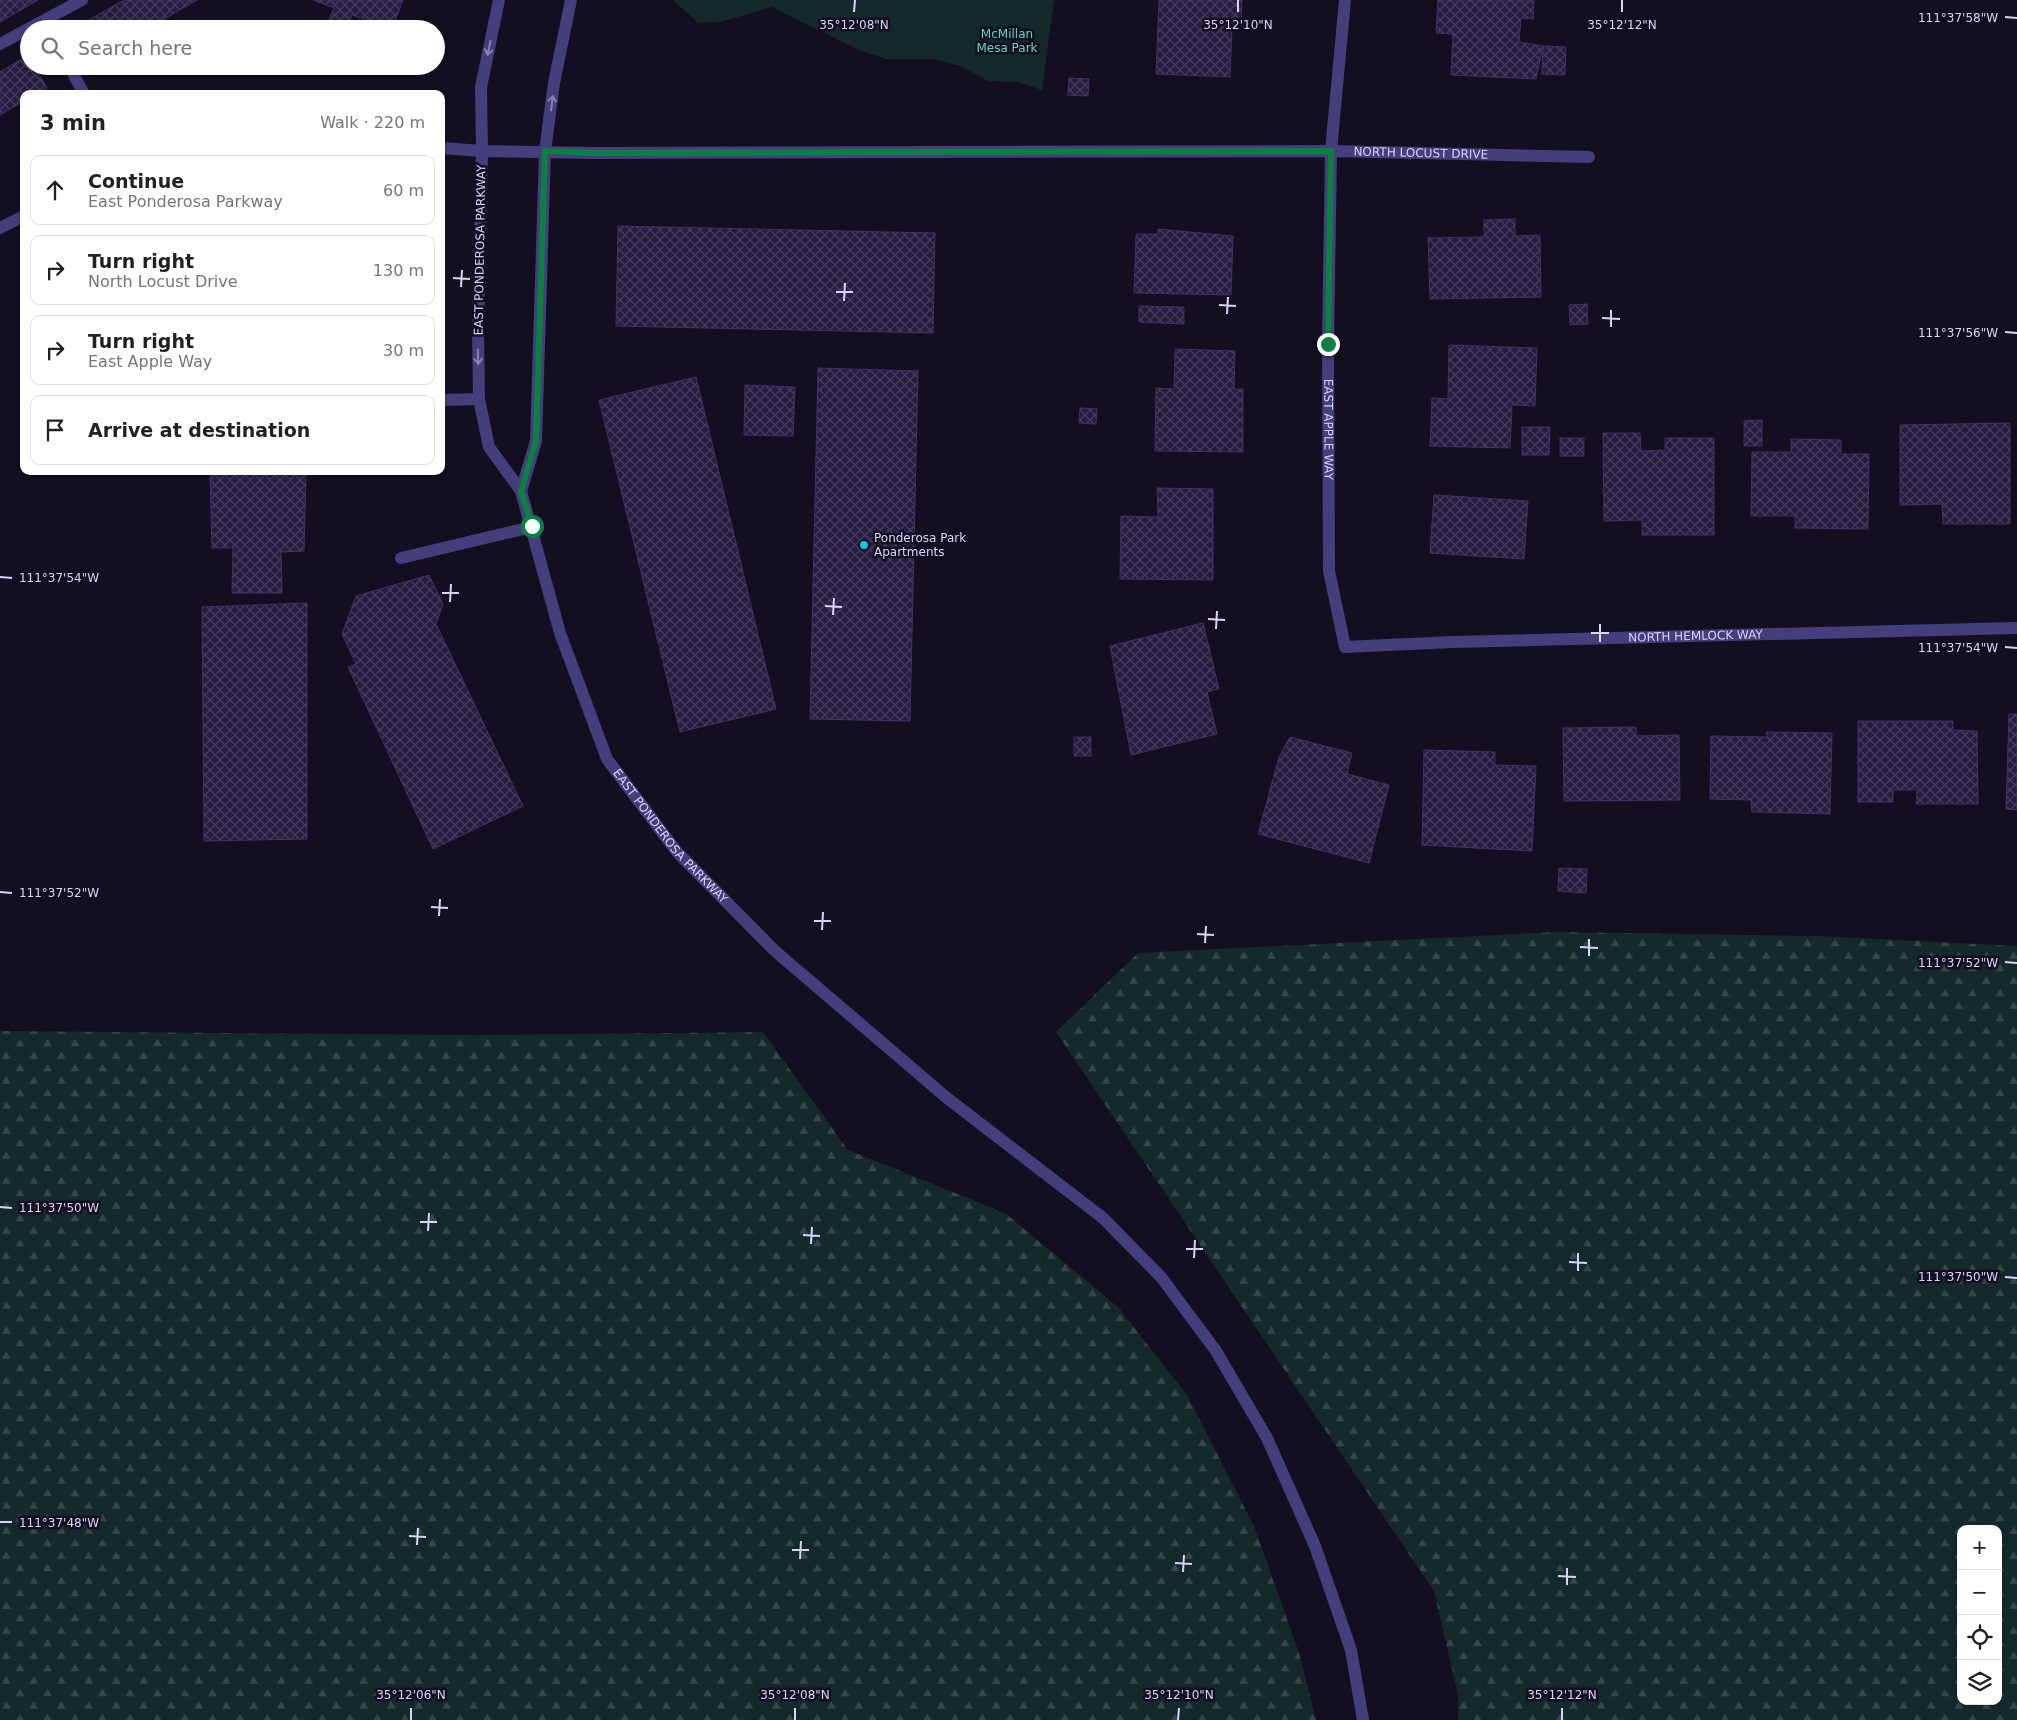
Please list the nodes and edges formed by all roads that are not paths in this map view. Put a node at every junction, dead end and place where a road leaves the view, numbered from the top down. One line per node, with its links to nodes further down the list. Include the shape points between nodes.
1 (82, 0): 5 (street)
2 (498, 0): 11 (street, EAST PONDEROSA PARKWAY, one-way to 11, via 481,87)
3 (571, 0): 12 (street, one-way to 3)
4 (1345, 0): 13 (street, EAST APPLE WAY)
5 (54, 20)
6 (20, 36): 7 (street)
7 (0, 44)
8 (74, 75): 9 (street)
9 (82, 90)
10 (445, 148): 11 (street, NORTH LOCUST DRIVE)
11 (482, 151): 12 (street, NORTH LOCUST DRIVE); 17 (street, EAST PONDEROSA PARKWAY, one-way to 17)
12 (545, 151): 13 (street, NORTH LOCUST DRIVE); 19 (street, via 536,441)
13 (1331, 151): 14 (street, NORTH LOCUST DRIVE); 23 (street, EAST APPLE WAY, via 1329,571)
14 (1589, 157)
15 (20, 218): 16 (street)
16 (0, 228)
17 (479, 399): 18 (street); 19 (street, EAST PONDEROSA PARKWAY, via 489,447)
18 (445, 400)
19 (521, 491): 20 (street, EAST PONDEROSA PARKWAY)
20 (532, 526): 21 (street); 24 (street, EAST PONDEROSA PARKWAY, via 560,633 607,759 677,852 775,951 947,1098 1103,1218 1161,1277 1216,1351 1267,1438 1315,1546 1351,1650)
21 (401, 558)
22 (2017, 628): 23 (street, NORTH HEMLOCK WAY)
23 (1345, 647)
24 (1363, 1720)

